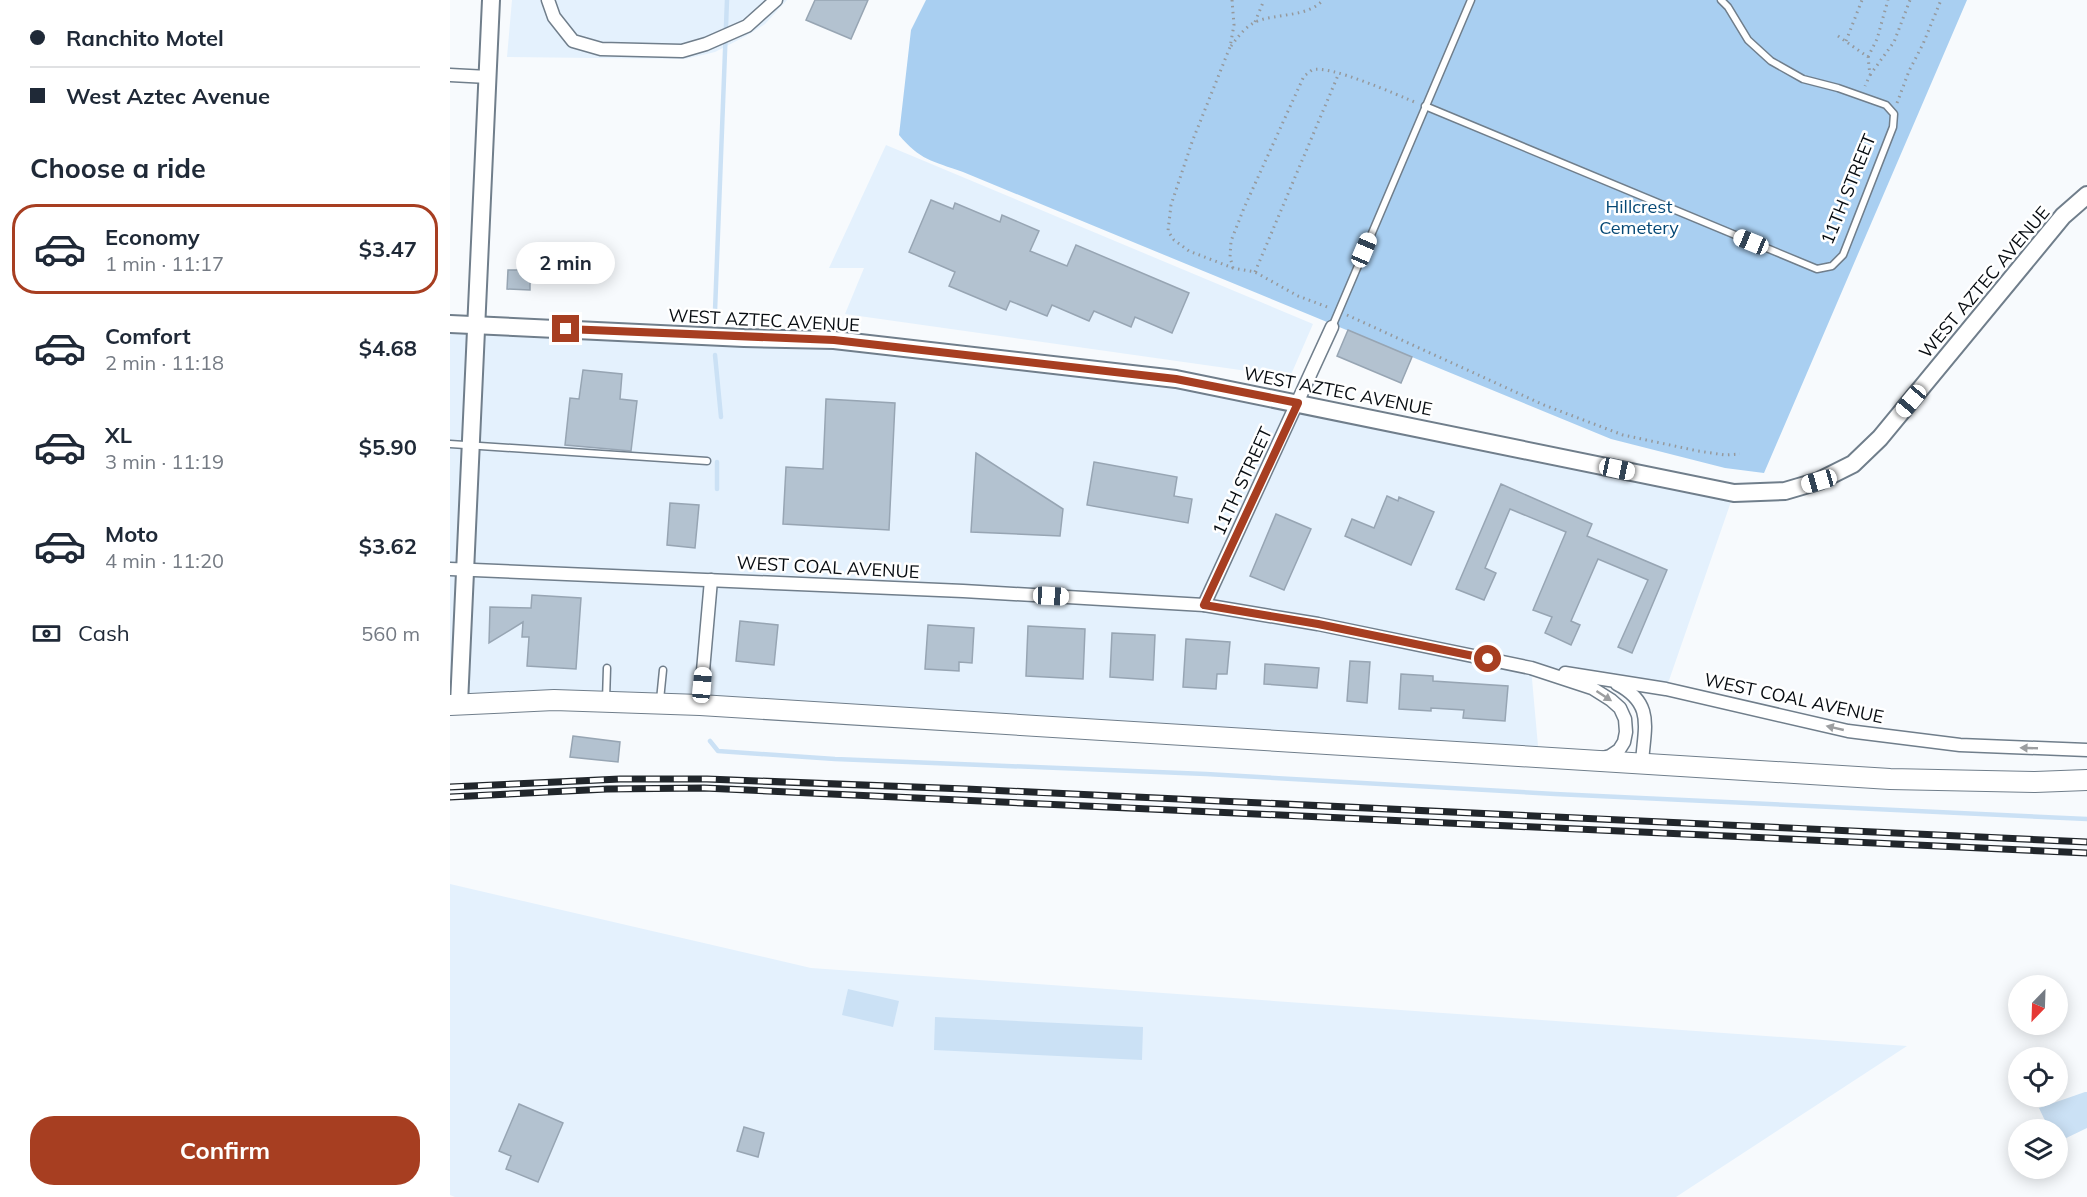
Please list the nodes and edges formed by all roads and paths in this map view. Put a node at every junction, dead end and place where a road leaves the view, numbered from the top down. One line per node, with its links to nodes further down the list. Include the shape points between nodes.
1 (491, 0): 21 (main road)
2 (548, 0): 3 (street, via 554,17 573,41 601,49 650,51 682,51 706,45 747,26)
3 (776, 0)
4 (1264, 0): 13 (path)
5 (1323, 0): 13 (path, via 1307,9)
6 (1471, 0): 23 (lane, 11TH STREET)
7 (1721, 0): 22 (lane, via 1748,40 1772,61 1803,79)
8 (1862, 0): 15 (path)
9 (1888, 0): 17 (path)
10 (1910, 0): 20 (path, via 1894,42)
11 (1941, 0): 24 (path, via 1902,86)
12 (1232, 1): 16 (path)
13 (1255, 22): 16 (path)
14 (1838, 36): 15 (path)
15 (1846, 41): 17 (path)
16 (1230, 47): 26 (path, via 1192,142 1168,231 1189,250)
17 (1868, 57): 20 (path)
18 (1339, 73): 23 (path); 26 (path, via 1312,70 1304,76 1231,241); 27 (path)
19 (450, 75): 21 (street)
20 (1870, 75): 22 (path)
21 (488, 76): 30 (main road)
22 (1860, 96): 24 (lane, via 1886,105)
23 (1425, 106): 24 (lane, 11TH STREET, via 1817,269 1832,266 1843,255 1893,127); 28 (lane, 11TH STREET)
24 (1894, 114)
25 (2087, 195): 32 (main road, WEST AZTEC AVENUE, via 2063,216 1880,438 1853,464 1819,481 1785,491 1734,493)
26 (1233, 268): 27 (path)
27 (1255, 272): 28 (path, via 1298,296)
28 (1339, 312): 31 (lane, 11TH STREET); 35 (path, via 1544,405 1623,435 1698,451)
29 (450, 324): 30 (main road, WEST AZTEC AVENUE)
30 (477, 325): 32 (main road, WEST AZTEC AVENUE, via 834,340 1176,379); 34 (main road)
31 (1332, 327): 32 (street, 11TH STREET)
32 (1298, 403): 39 (street, 11TH STREET)
33 (450, 444): 34 (lane)
34 (471, 445): 36 (lane); 37 (main road)
35 (1740, 454)
36 (707, 460)
37 (457, 570): 38 (street, WEST COAL AVENUE); 46 (main road)
38 (711, 580): 39 (street, WEST COAL AVENUE); 47 (street)
39 (1204, 605): 41 (street, WEST COAL AVENUE)
40 (607, 668): 44 (lane)
41 (1531, 668): 43 (street, WEST COAL AVENUE); 49 (street, one-way to 49, via 1592,688 1620,708 1625,719 1624,742 1610,756)
42 (663, 670): 45 (lane)
43 (1607, 679): 48 (street, WEST COAL AVENUE, one-way to 43, via 1960,745 1848,731); 50 (street, via 1631,691 1642,706)
44 (606, 702): 45 (main road); 46 (main road, via 554,700)
45 (660, 704): 47 (main road)
46 (455, 705)
47 (699, 705): 49 (main road)
48 (2087, 750)
49 (1594, 760): 50 (main road)
50 (1642, 763): 51 (main road, via 1890,779)
51 (2087, 780)

